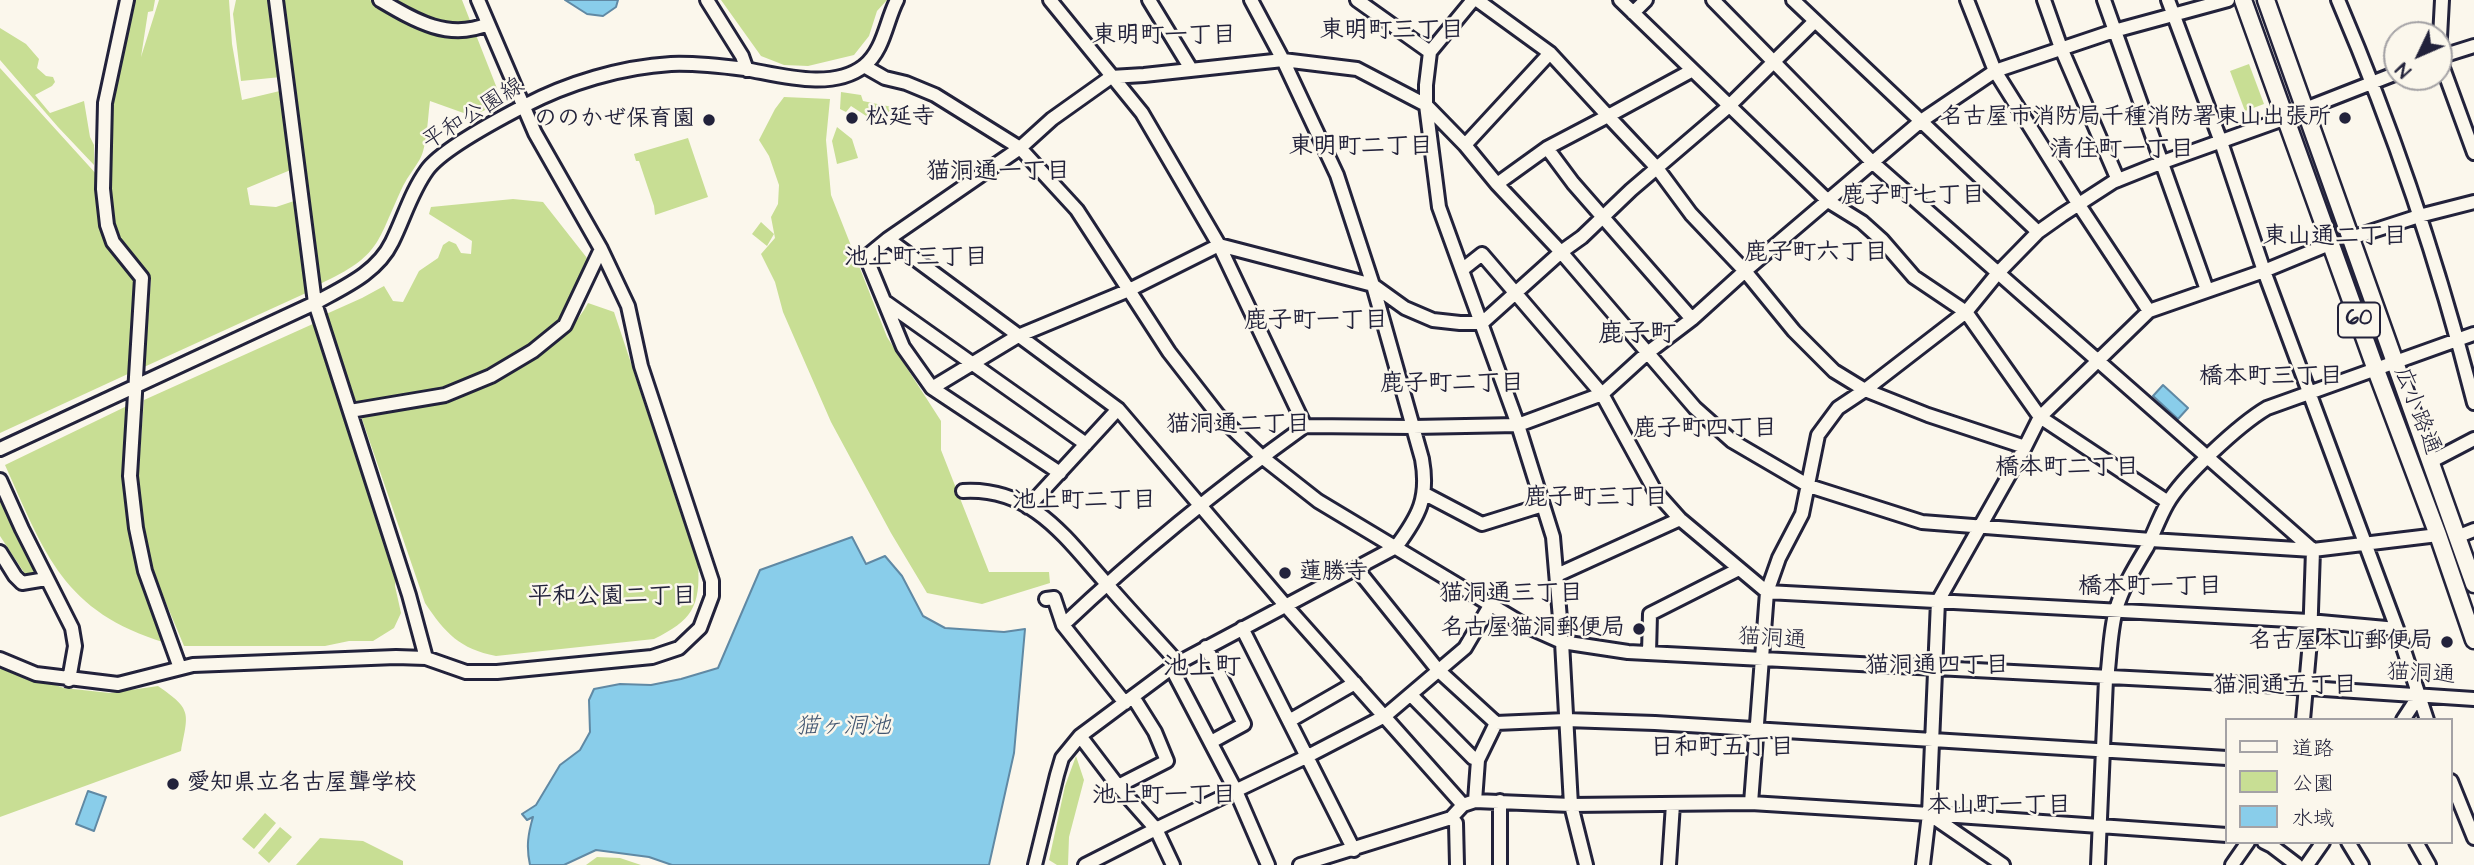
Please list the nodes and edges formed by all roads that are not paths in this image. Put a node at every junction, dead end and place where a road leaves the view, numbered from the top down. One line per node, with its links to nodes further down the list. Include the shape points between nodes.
1 (127, 0): 98 (street, via 105,103 102,173 113,242 142,278)
2 (276, 0): 85 (street)
3 (380, 0): 29 (street, via 439,29 474,30)
4 (478, 0): 29 (street)
5 (707, 0): 40 (street)
6 (897, 0): 38 (street, via 879,47)
7 (1050, 0): 43 (street)
8 (1149, 0): 39 (street)
9 (1251, 0): 36 (street)
10 (1357, 0): 33 (street)
11 (1475, 0): 33 (street); 34 (street)
12 (1620, 0): 25 (street)
13 (1646, 0): 25 (street)
14 (1713, 0): 37 (street)
15 (1793, 0): 28 (street)
16 (1966, 0): 42 (street)
17 (2044, 0): 32 (street)
18 (2104, 0): 30 (street)
19 (2168, 0): 26 (street)
20 (2228, 0): 26 (street)
21 (2243, 0): 52 (main road, 広小路通 / 60)
22 (2266, 0): 50 (main road, 広小路通 / 60)
23 (2338, 0): 45 (street)
24 (2442, 0): 27 (street)
25 (1633, 13): 41 (street)
26 (2175, 16): 30 (street); 54 (street)
27 (2441, 21)
28 (1814, 22): 37 (street); 53 (street)
29 (488, 24): 48 (street)
30 (2115, 31): 32 (street); 60 (street)
31 (2474, 46): 35 (street)
32 (2061, 48): 42 (street); 62 (street)
33 (1430, 52): 47 (street)
34 (1550, 53): 51 (street); 55 (street)
35 (2453, 53)
36 (1283, 60): 39 (street); 47 (street, via 1357,69); 80 (street, via 1337,175)
37 (1773, 61): 49 (street); 59 (street)
38 (864, 65): 40 (street, 平和公園線, via 812,80); 56 (street, 猫洞通, via 885,78 935,95)
39 (1191, 69): 43 (street)
40 (747, 70): 48 (street, 平和公園線, via 646,66 572,85)
41 (1691, 71): 49 (street); 51 (street)
42 (1995, 71): 53 (street); 66 (street)
43 (1111, 77): 56 (street); 73 (street, via 1143,113)
44 (2383, 79): 45 (street)
45 (2373, 83): 50 (street); 67 (street)
46 (2451, 91): 58 (street)
47 (1426, 105): 55 (street); 76 (street, via 1439,206)
48 (522, 106): 74 (street); 85 (street, 平和公園線, via 428,167 378,262 359,279)
49 (1728, 107): 61 (street); 64 (street)
50 (2305, 109): 71 (main road, 広小路通 / 60)
51 (1608, 116): 57 (street); 61 (street)
52 (2286, 118): 54 (street); 72 (main road, 広小路通 / 60)
53 (1921, 121): 59 (street); 69 (street)
54 (2221, 142): 60 (street); 78 (street)
55 (1465, 145): 63 (street)
56 (1020, 148): 70 (street); 81 (street, 猫洞通, via 1077,210)
57 (1547, 148): 63 (street); 68 (street)
58 (2474, 153)
59 (1872, 162): 64 (street); 79 (street)
60 (2163, 162): 62 (street); 82 (street)
61 (1657, 169): 68 (street); 77 (street, via 1691,214)
62 (2118, 180): 66 (street)
63 (1497, 184): 75 (street)
64 (1828, 201): 77 (street); 87 (street, via 1862,222 1914,277)
65 (2474, 202): 67 (street)
66 (2079, 205): 69 (street); 86 (street)
67 (2419, 216): 71 (street); 92 (street)
68 (1602, 217): 75 (street); 88 (street)
69 (2038, 232): 79 (street)
70 (888, 239): 84 (street, via 866,257); 91 (street)
71 (2351, 239): 95 (main road, 広小路通 / 60)
72 (2332, 243): 78 (street); 97 (main road, 広小路通 / 60)
73 (1219, 245): 80 (street); 81 (street); 108 (street)
74 (601, 250): 105 (street, via 565,325 533,351 444,396); 155 (street, via 628,306 641,366 708,567 712,596 707,614 679,648 652,657 497,672 466,672)
75 (1561, 252): 83 (street); 93 (street)
76 (1463, 269): 83 (street, via 1482,254); 89 (street)
77 (1745, 271): 88 (street); 100 (street, via 1834,371)
78 (2264, 271): 82 (street); 101 (street)
79 (1997, 274): 87 (street); 94 (street)
80 (1373, 285): 89 (street, via 1405,308 1433,320); 109 (street)
81 (1129, 290): 91 (street); 114 (street, 猫洞通, via 1168,352 1218,415)
82 (2207, 290): 86 (street)
83 (1517, 293): 89 (street); 102 (street)
84 (884, 301): 96 (street); 99 (street, via 903,348)
85 (315, 303): 98 (street, 平和公園線); 105 (street)
86 (2150, 311): 94 (street)
87 (1966, 312): 100 (street); 106 (street)
88 (1692, 319): 93 (street)
89 (1482, 323): 107 (street)
90 (2474, 334): 92 (street)
91 (1018, 337): 96 (street); 104 (street)
92 (2458, 340): 95 (street); 103 (street)
93 (1647, 354): 102 (street); 119 (street, via 1732,441)
94 (2096, 360): 106 (street); 115 (street)
95 (2396, 362): 97 (street); 116 (main road, 広小路通 / 60)
96 (975, 364): 99 (street); 110 (street)
97 (2376, 370): 101 (street); 129 (main road, 広小路通 / 60)
98 (134, 386): 113 (street, 平和公園線); 159 (street, via 130,476 136,528 145,571)
99 (932, 388): 117 (street)
100 (1864, 390): 112 (street); 119 (street, via 1838,408 1818,435)
101 (2310, 393): 115 (street, via 2252,417); 131 (street)
102 (1602, 394): 107 (street); 126 (street, via 1655,491)
103 (2474, 403)
104 (1118, 409): 110 (street); 123 (street)
105 (350, 411): 155 (street)
106 (2040, 417): 112 (street); 122 (street)
107 (1518, 425): 109 (street); 124 (street)
108 (1305, 426): 109 (street); 114 (street)
109 (1413, 427): 121 (street, via 1426,479)
110 (1086, 444): 117 (street)
111 (2472, 444): 116 (street)
112 (2025, 447): 127 (street)
113 (0, 449)
114 (1262, 457): 123 (street); 132 (street, 猫洞通, via 1318,501)
115 (2210, 457): 122 (street); 133 (street)
116 (2431, 461): 128 (main road, 広小路通 / 60)
117 (1060, 473): 125 (street)
118 (0, 480): 138 (street)
119 (1809, 486): 127 (street, via 1922,522); 141 (street, via 1802,514)
120 (963, 491): 125 (street, via 995,492)
121 (1425, 494): 124 (street, via 1482,524); 132 (street)
122 (2168, 502): 130 (street)
123 (1201, 505): 139 (street); 145 (street)
124 (1543, 505): 137 (street, via 1553,537)
125 (1028, 507): 139 (street, via 1055,524)
126 (1680, 519): 136 (street); 137 (street)
127 (1980, 526): 130 (street); 143 (street)
128 (2466, 533): 140 (main road, 広小路通 / 60)
129 (2438, 535): 131 (street); 151 (main road, 広小路通 / 60)
130 (2151, 540): 133 (street); 146 (street)
131 (2365, 544): 133 (street); 150 (street)
132 (1396, 547): 135 (street); 144 (street, 猫洞通)
133 (2313, 550): 147 (street)
134 (0, 552): 138 (street, via 22,583)
135 (1357, 569): 145 (street); 160 (street)
136 (1739, 569): 141 (street); 154 (street, via 1650,614)
137 (1557, 575): 152 (street)
138 (46, 579): 163 (street, via 72,628 75,646)
139 (1107, 584): 148 (street); 158 (street)
140 (2474, 584)
141 (1767, 592): 143 (street); 157 (street)
142 (1046, 599): 148 (street, via 1054,598)
143 (1938, 601): 146 (street); 161 (street)
144 (1490, 604): 152 (street, 猫洞通); 160 (street, via 1465,648)
145 (1284, 605): 149 (street); 164 (street)
146 (2115, 611): 147 (street); 162 (street)
147 (2309, 621): 150 (street); 165 (street)
148 (1063, 625): 169 (street)
149 (1242, 628): 153 (street); 175 (street)
150 (2397, 629): 167 (street)
151 (2474, 640)
152 (1562, 642): 154 (street, 猫洞通); 174 (street)
153 (1206, 647): 158 (street); 180 (street, via 1244,724)
154 (1649, 653): 157 (street, 猫洞通)
155 (426, 658): 159 (street)
156 (0, 659): 163 (street, via 36,674)
157 (1761, 660): 161 (street, 猫洞通); 177 (street)
158 (1175, 666): 169 (street); 180 (street)
159 (180, 668): 163 (street, via 118,684)
160 (1438, 670): 166 (street); 176 (street)
161 (1936, 670): 162 (street, 猫洞通); 179 (street)
162 (2107, 679): 165 (street, 猫洞通); 181 (street)
163 (69, 680)
164 (1355, 683): 170 (street); 175 (street)
165 (2306, 688): 167 (street, 猫洞通); 171 (street)
166 (1411, 695): 170 (street); 184 (street)
167 (2418, 697): 168 (street, 猫洞通); 172 (street); 173 (street)
168 (2474, 699)
169 (1129, 700): 178 (street); 186 (street, via 1155,732 1167,761)
170 (1385, 716): 182 (street); 189 (street)
171 (2304, 718)
172 (2404, 718)
173 (2426, 718)
174 (1566, 720): 176 (street); 177 (street); 192 (street)
175 (1289, 721): 182 (street)
176 (1496, 723): 184 (street)
177 (1757, 730): 179 (street); 190 (street)
178 (1080, 736): 186 (street); 205 (street, via 1062,758 1056,775)
179 (1933, 740): 181 (street); 193 (street)
180 (1211, 742): 187 (street)
181 (2104, 751): 183 (street); 195 (street)
182 (1308, 757): 187 (street); 204 (street)
183 (2226, 758)
184 (1478, 760): 189 (street)
185 (2453, 785): 198 (street)
186 (1118, 786): 196 (street)
187 (1236, 791): 196 (street); 208 (street)
188 (1500, 801): 189 (street); 192 (street); 211 (street)
189 (1469, 803): 194 (street)
190 (1751, 803): 191 (street); 193 (street)
191 (1673, 804): 192 (street); 213 (street)
192 (1571, 805): 212 (street)
193 (1929, 814): 195 (street); 214 (street); 215 (street)
194 (1451, 818): 204 (street); 210 (street, via 1456,823)
195 (2100, 825): 197 (street); 216 (street)
196 (1156, 829): 206 (street); 207 (street)
197 (2226, 835)
198 (2474, 838)
199 (2247, 844): 217 (street)
200 (2269, 844): 218 (street)
201 (2322, 844): 219 (street)
202 (2349, 844): 220 (street)
203 (2417, 844): 221 (street)
204 (1354, 850): 209 (street)
205 (1035, 865)
206 (1085, 865)
207 (1173, 865)
208 (1268, 865)
209 (1300, 865)
210 (1457, 865)
211 (1500, 865)
212 (1586, 865)
213 (1669, 865)
214 (1923, 865)
215 (2003, 865)
216 (2098, 865)
217 (2232, 865)
218 (2297, 865)
219 (2307, 865)
220 (2362, 865)
221 (2429, 865)

